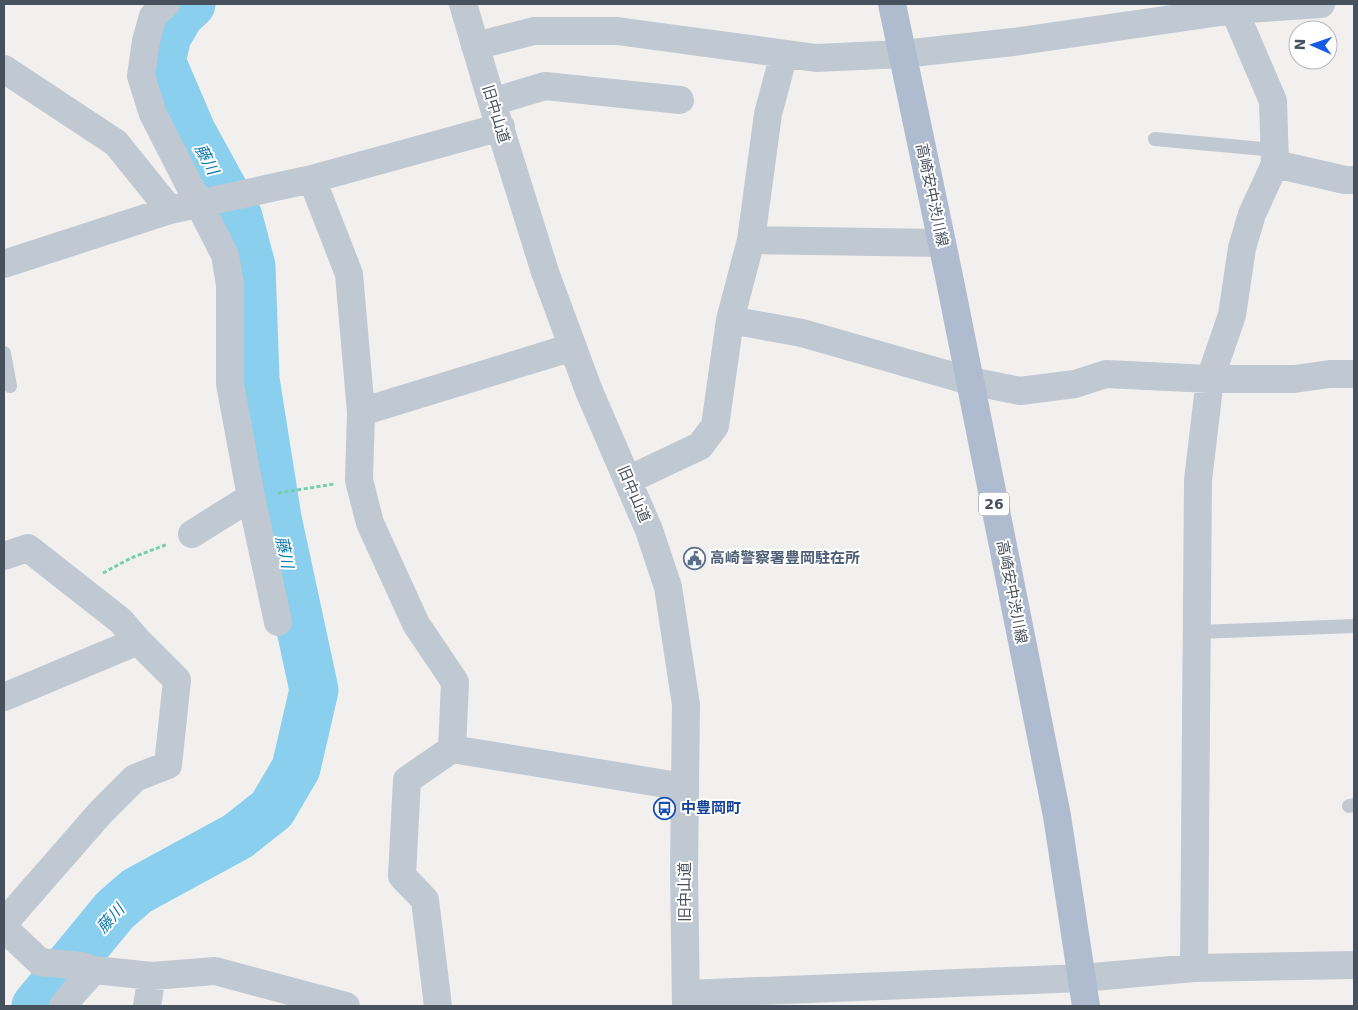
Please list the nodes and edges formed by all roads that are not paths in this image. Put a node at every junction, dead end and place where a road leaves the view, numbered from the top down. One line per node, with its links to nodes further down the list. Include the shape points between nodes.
1 (166, 4): 17 (street, via 153,16 140,76 153,114)
2 (463, 4): 6 (street, 旧中山道)
3 (892, 4): 8 (main road, 高崎安中渋川線 / 26)
4 (1322, 4): 5 (street)
5 (1234, 7): 8 (street, via 1012,42); 14 (street, via 1273,102)
6 (475, 46): 7 (street, via 534,32 617,31); 11 (street, 旧中山道)
7 (784, 54): 8 (street, via 816,58); 19 (street, via 768,114)
8 (903, 54): 20 (main road, 高崎安中渋川線 / 26)
9 (4, 69): 18 (street, via 116,143)
10 (680, 100): 11 (street, via 545,86)
11 (492, 102): 12 (street, 旧中山道)
12 (501, 128): 15 (street); 23 (street, 旧中山道, via 545,272)
13 (1155, 139): 14 (lane)
14 (1275, 157): 16 (street, via 1345,180); 26 (street, via 1242,248 1232,315)
15 (312, 178): 17 (street); 29 (street, via 349,274)
16 (1354, 180)
17 (207, 201): 18 (street); 31 (street, via 225,255 230,285 230,384)
18 (170, 210): 21 (street)
19 (751, 240): 20 (street); 22 (street)
20 (942, 243): 27 (main road, 高崎安中渋川線 / 26)
21 (4, 264)
22 (730, 320): 27 (street, via 802,333); 30 (street, via 715,426 700,446)
23 (573, 347): 29 (street); 30 (street, 旧中山道)
24 (4, 353): 28 (lane)
25 (1354, 374): 26 (street, via 1294,379)
26 (1210, 379): 27 (street, via 1106,374 1075,384 1020,391); 36 (street, via 1198,480)
27 (970, 381): 47 (main road, 高崎安中渋川線 / 26, via 1057,816)
28 (10, 386)
29 (360, 412): 39 (street, via 359,480 370,523 416,624 455,682)
30 (628, 480): 40 (street, 旧中山道, via 650,530 668,586 686,705)
31 (251, 497): 32 (street); 34 (street)
32 (192, 534)
33 (4, 556): 37 (street, via 28,548 121,621)
34 (278, 622)
35 (1354, 626): 36 (lane)
36 (1197, 632): 45 (street)
37 (138, 641): 38 (street); 41 (street, via 177,680 168,765 135,778)
38 (4, 697)
39 (452, 749): 40 (street); 53 (street, via 407,780 402,876 426,900)
40 (684, 787): 49 (street, 旧中山道)
41 (4, 923)
42 (4, 928): 44 (street, via 40,962)
43 (1354, 965): 45 (street)
44 (88, 968): 46 (street); 50 (street)
45 (1194, 968): 47 (street)
46 (152, 976): 48 (street, via 215,971); 51 (street)
47 (1082, 978): 49 (street); 54 (main road, 高崎安中渋川線 / 26)
48 (274, 997): 52 (street)
49 (686, 1000)
50 (63, 1006)
51 (147, 1006)
52 (346, 1006)
53 (438, 1006)
54 (1086, 1006)

